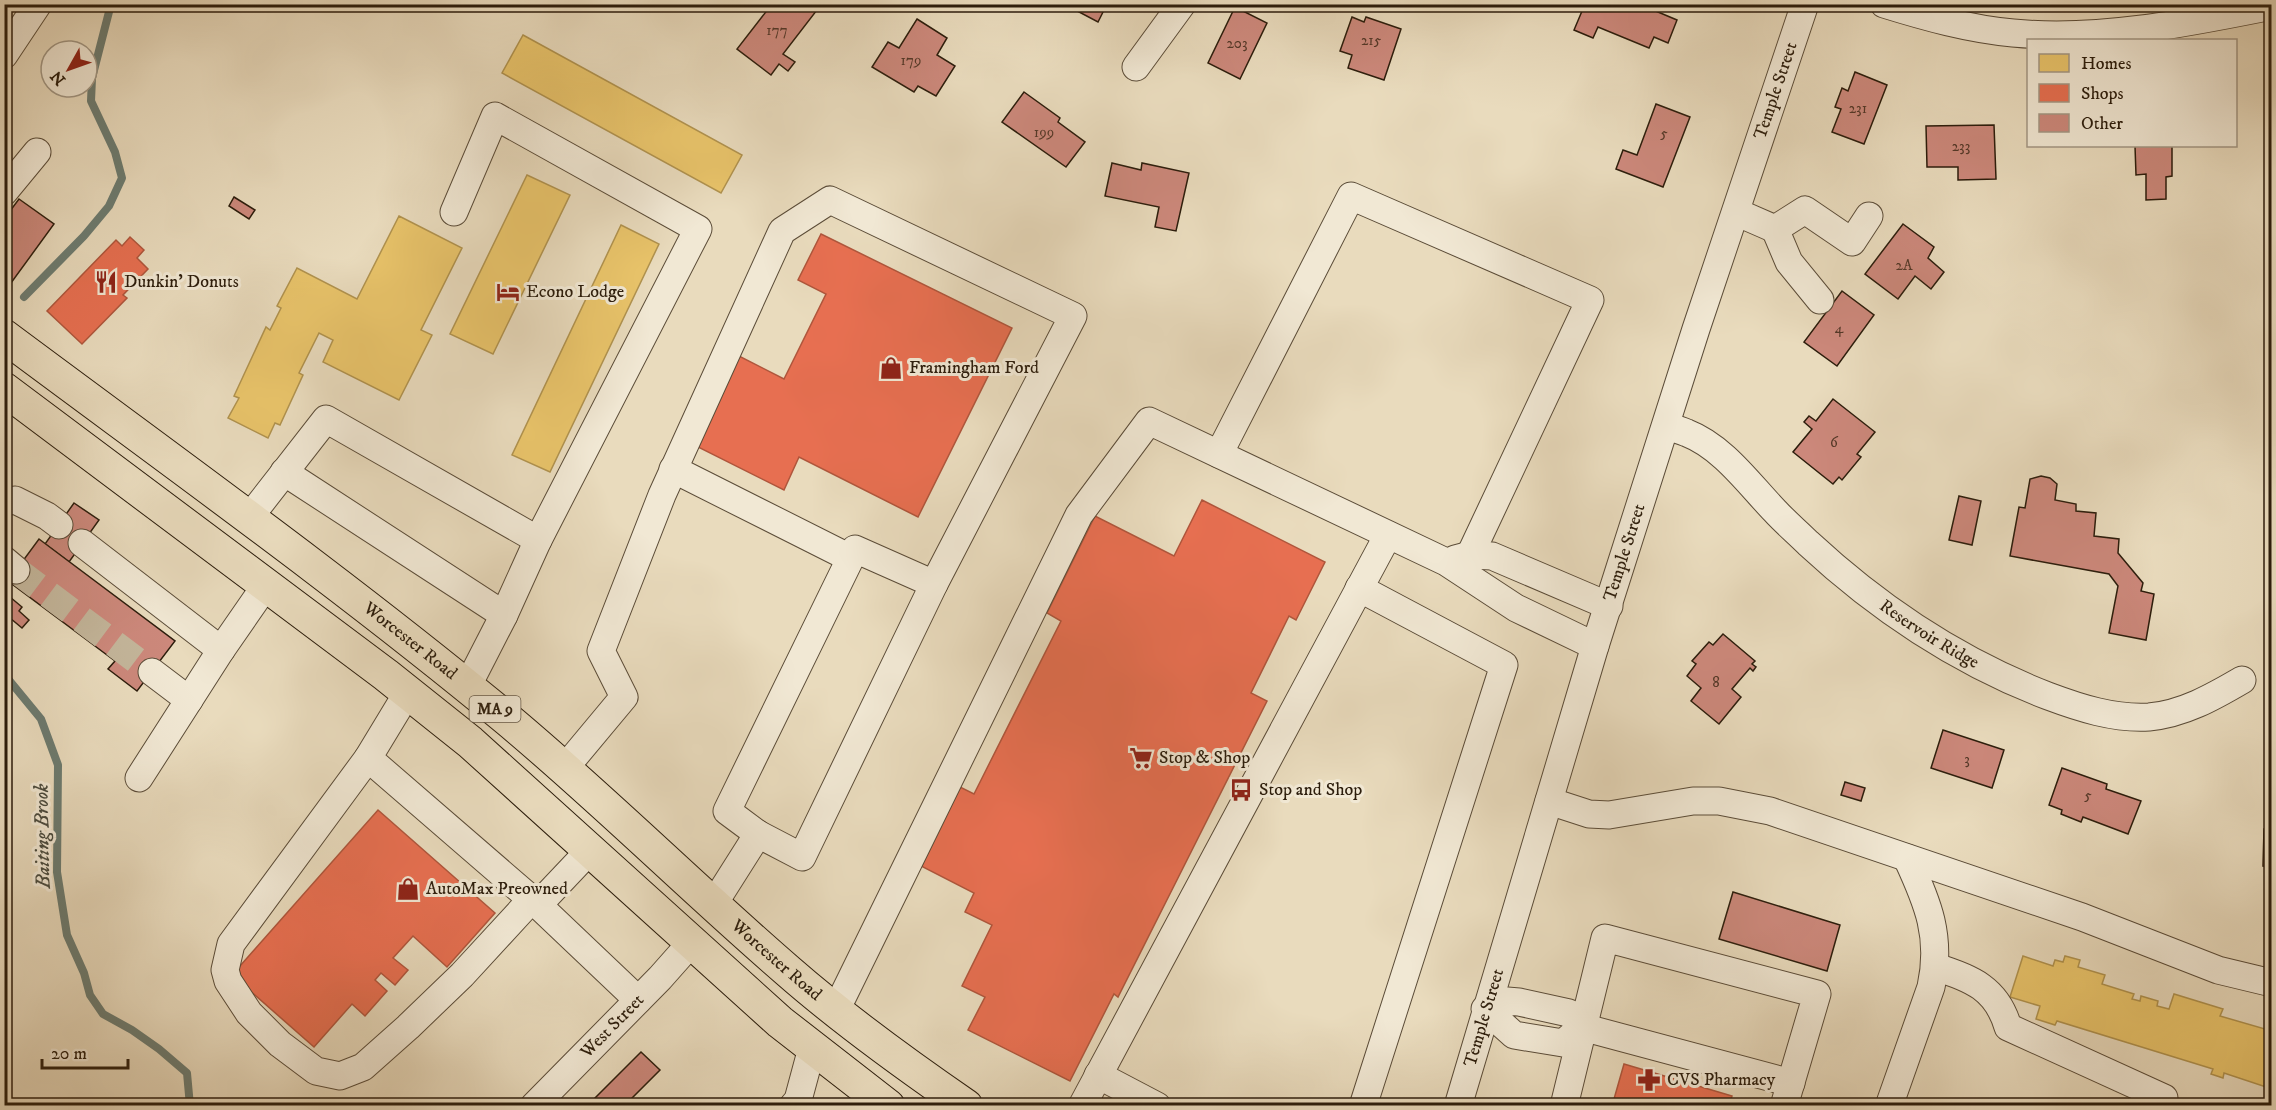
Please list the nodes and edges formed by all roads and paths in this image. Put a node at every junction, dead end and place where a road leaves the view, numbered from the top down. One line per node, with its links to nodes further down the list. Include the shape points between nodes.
1 (38, 4): 6 (street)
2 (1182, 4): 7 (street)
3 (1805, 4): 11 (street, Temple Street)
4 (1884, 4): 5 (street, via 1967,26 2014,33 2065,34 2176,25)
5 (2271, 6)
6 (4, 55)
7 (1136, 67)
8 (37, 152): 9 (street)
9 (4, 192)
10 (454, 212): 25 (street, via 495,116 698,230)
11 (1736, 212): 13 (street); 17 (street, Temple Street)
12 (1869, 216): 13 (street, via 1852,242 1805,210)
13 (1775, 229): 14 (street, via 1789,262)
14 (1820, 300)
15 (4, 336): 22 (highway, Worcester Road / MA 9)
16 (4, 389): 30 (highway, MA 9)
17 (1666, 426): 32 (street, Temple Street); 37 (street, Reservoir Ridge, via 1688,433 1727,460 1808,543 1878,602 1952,651 2023,686 2099,712 2150,717 2196,704)
18 (1218, 454): 24 (street); 28 (street, via 1351,196 1590,300); 55 (street, via 1149,421 1079,515)
19 (674, 470): 27 (street); 29 (street, via 782,231 830,200 1073,316); 42 (street, via 601,651 624,697)
20 (284, 472): 22 (street); 25 (street, via 326,419); 33 (street)
21 (4, 502): 23 (street, via 15,500)
22 (248, 519): 38 (highway, Worcester Road / MA 9)
23 (58, 525)
24 (1388, 535): 28 (street); 31 (street)
25 (538, 540): 33 (street)
26 (82, 543): 35 (street)
27 (850, 558): 29 (street, via 855,549); 45 (street, via 727,811)
28 (1458, 559): 32 (street, via 1492,555); 34 (street, via 1516,608)
29 (934, 584): 45 (street, via 802,857)
30 (266, 585): 35 (street); 39 (highway, MA 9)
31 (1359, 588): 58 (street); 66 (street, via 1504,665)
32 (1609, 606): 34 (street, Temple Street)
33 (504, 615): 38 (street)
34 (1595, 646): 44 (street, Temple Street)
35 (221, 650): 40 (street)
36 (152, 672): 40 (street)
37 (2242, 680)
38 (468, 687): 42 (highway, Worcester Road / MA 9)
39 (408, 692): 41 (street); 46 (highway, MA 9)
40 (189, 700): 43 (street)
41 (368, 758): 48 (street); 48 (street, via 231,944 225,970 228,981 249,1013 280,1044 316,1071 340,1076 363,1067)
42 (564, 769): 49 (highway, Worcester Road / MA 9)
43 (139, 778)
44 (1549, 801): 47 (street, via 1588,814 1609,815 1693,801 1744,804); 54 (street, Temple Street)
45 (758, 834): 49 (street)
46 (591, 849): 48 (street); 50 (highway, MA 9)
47 (1907, 858): 51 (street, via 1932,919); 52 (street, via 2082,917 2218,970)
48 (535, 903): 53 (street)
49 (713, 905): 55 (highway, Worcester Road / MA 9)
50 (691, 944): 53 (street, West Street); 57 (highway, MA 9)
51 (1935, 967): 69 (street); 70 (street, via 1978,983 2004,1012 2008,1028 2164,1098)
52 (2271, 984)
53 (638, 1000): 60 (street, West Street)
54 (1485, 1009): 56 (street, via 1514,1035 1563,1043); 67 (street, Temple Street)
55 (836, 1010): 63 (highway, Worcester Road / MA 9)
56 (1582, 1027): 59 (street); 59 (street, via 1605,938 1817,994); 68 (street)
57 (812, 1048): 61 (street); 62 (highway, MA 9)
58 (1098, 1076): 64 (street); 65 (street)
59 (1788, 1094)
60 (534, 1106)
61 (793, 1106)
62 (888, 1106)
63 (966, 1106)
64 (1082, 1106)
65 (1157, 1106)
66 (1363, 1106)
67 (1458, 1106)
68 (1564, 1106)
69 (1888, 1106)
70 (2161, 1106)

